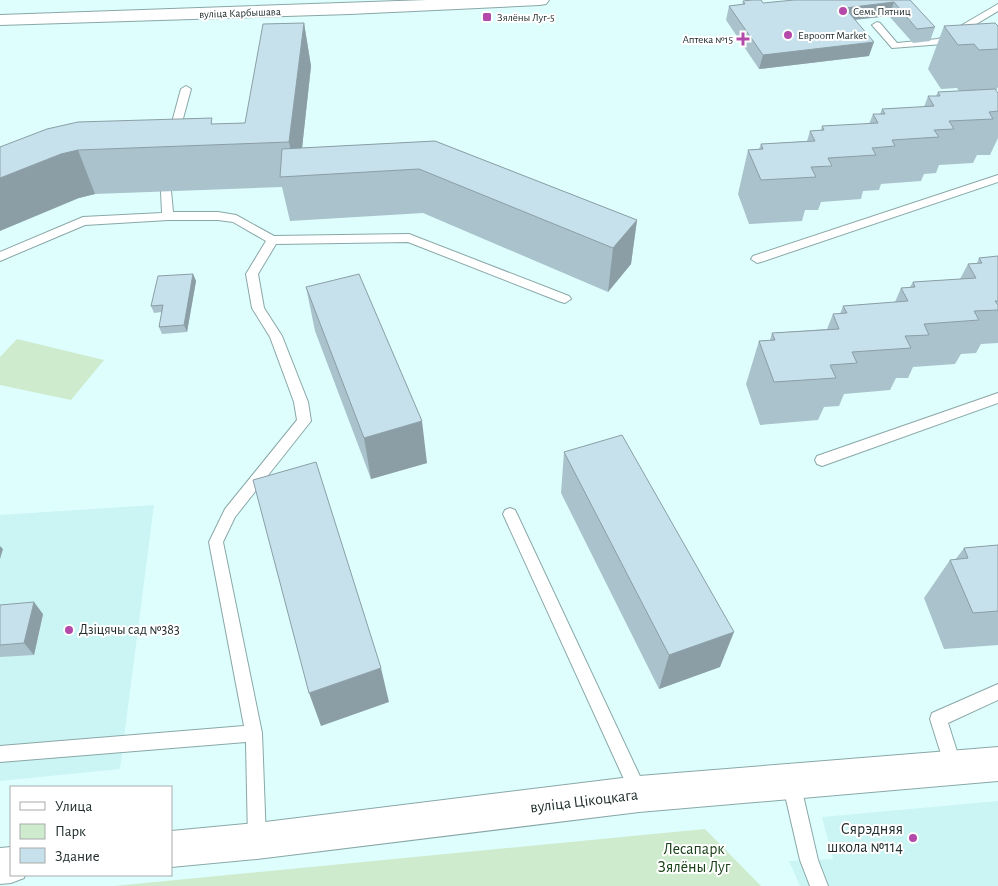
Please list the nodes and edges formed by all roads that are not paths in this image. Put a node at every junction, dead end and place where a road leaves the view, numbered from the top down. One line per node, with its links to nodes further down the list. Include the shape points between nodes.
1 (540, 0): 4 (main road, вуліца Карбышава)
2 (990, 0): 3 (lane)
3 (998, 6): 5 (lane, via 940,42 895,46)
4 (0, 20)
5 (877, 25)
6 (186, 89): 7 (lane)
7 (170, 150)
8 (998, 178): 13 (lane)
9 (166, 191): 10 (lane)
10 (168, 216): 11 (lane, via 236,219); 12 (lane, via 83,221)
11 (272, 240): 14 (lane, via 410,238); 19 (lane, via 252,274 258,308 276,336 301,402 304,421 230,513 216,542)
12 (0, 256)
13 (757, 259)
14 (565, 299)
15 (998, 398): 16 (lane)
16 (822, 460)
17 (510, 514): 24 (lane)
18 (998, 692): 22 (lane, via 938,719)
19 (254, 733): 20 (lane); 25 (lane)
20 (0, 754)
21 (998, 764): 22 (main road, вуліца Цікоцкага)
22 (954, 769): 23 (main road, вуліца Цікоцкага)
23 (791, 782): 24 (main road, вуліца Цікоцкага); 27 (lane, via 809,860)
24 (639, 794): 25 (main road, вуліца Цікоцкага)
25 (258, 840): 26 (main road, вуліца Цікоцкага)
26 (172, 849)
27 (819, 886)

